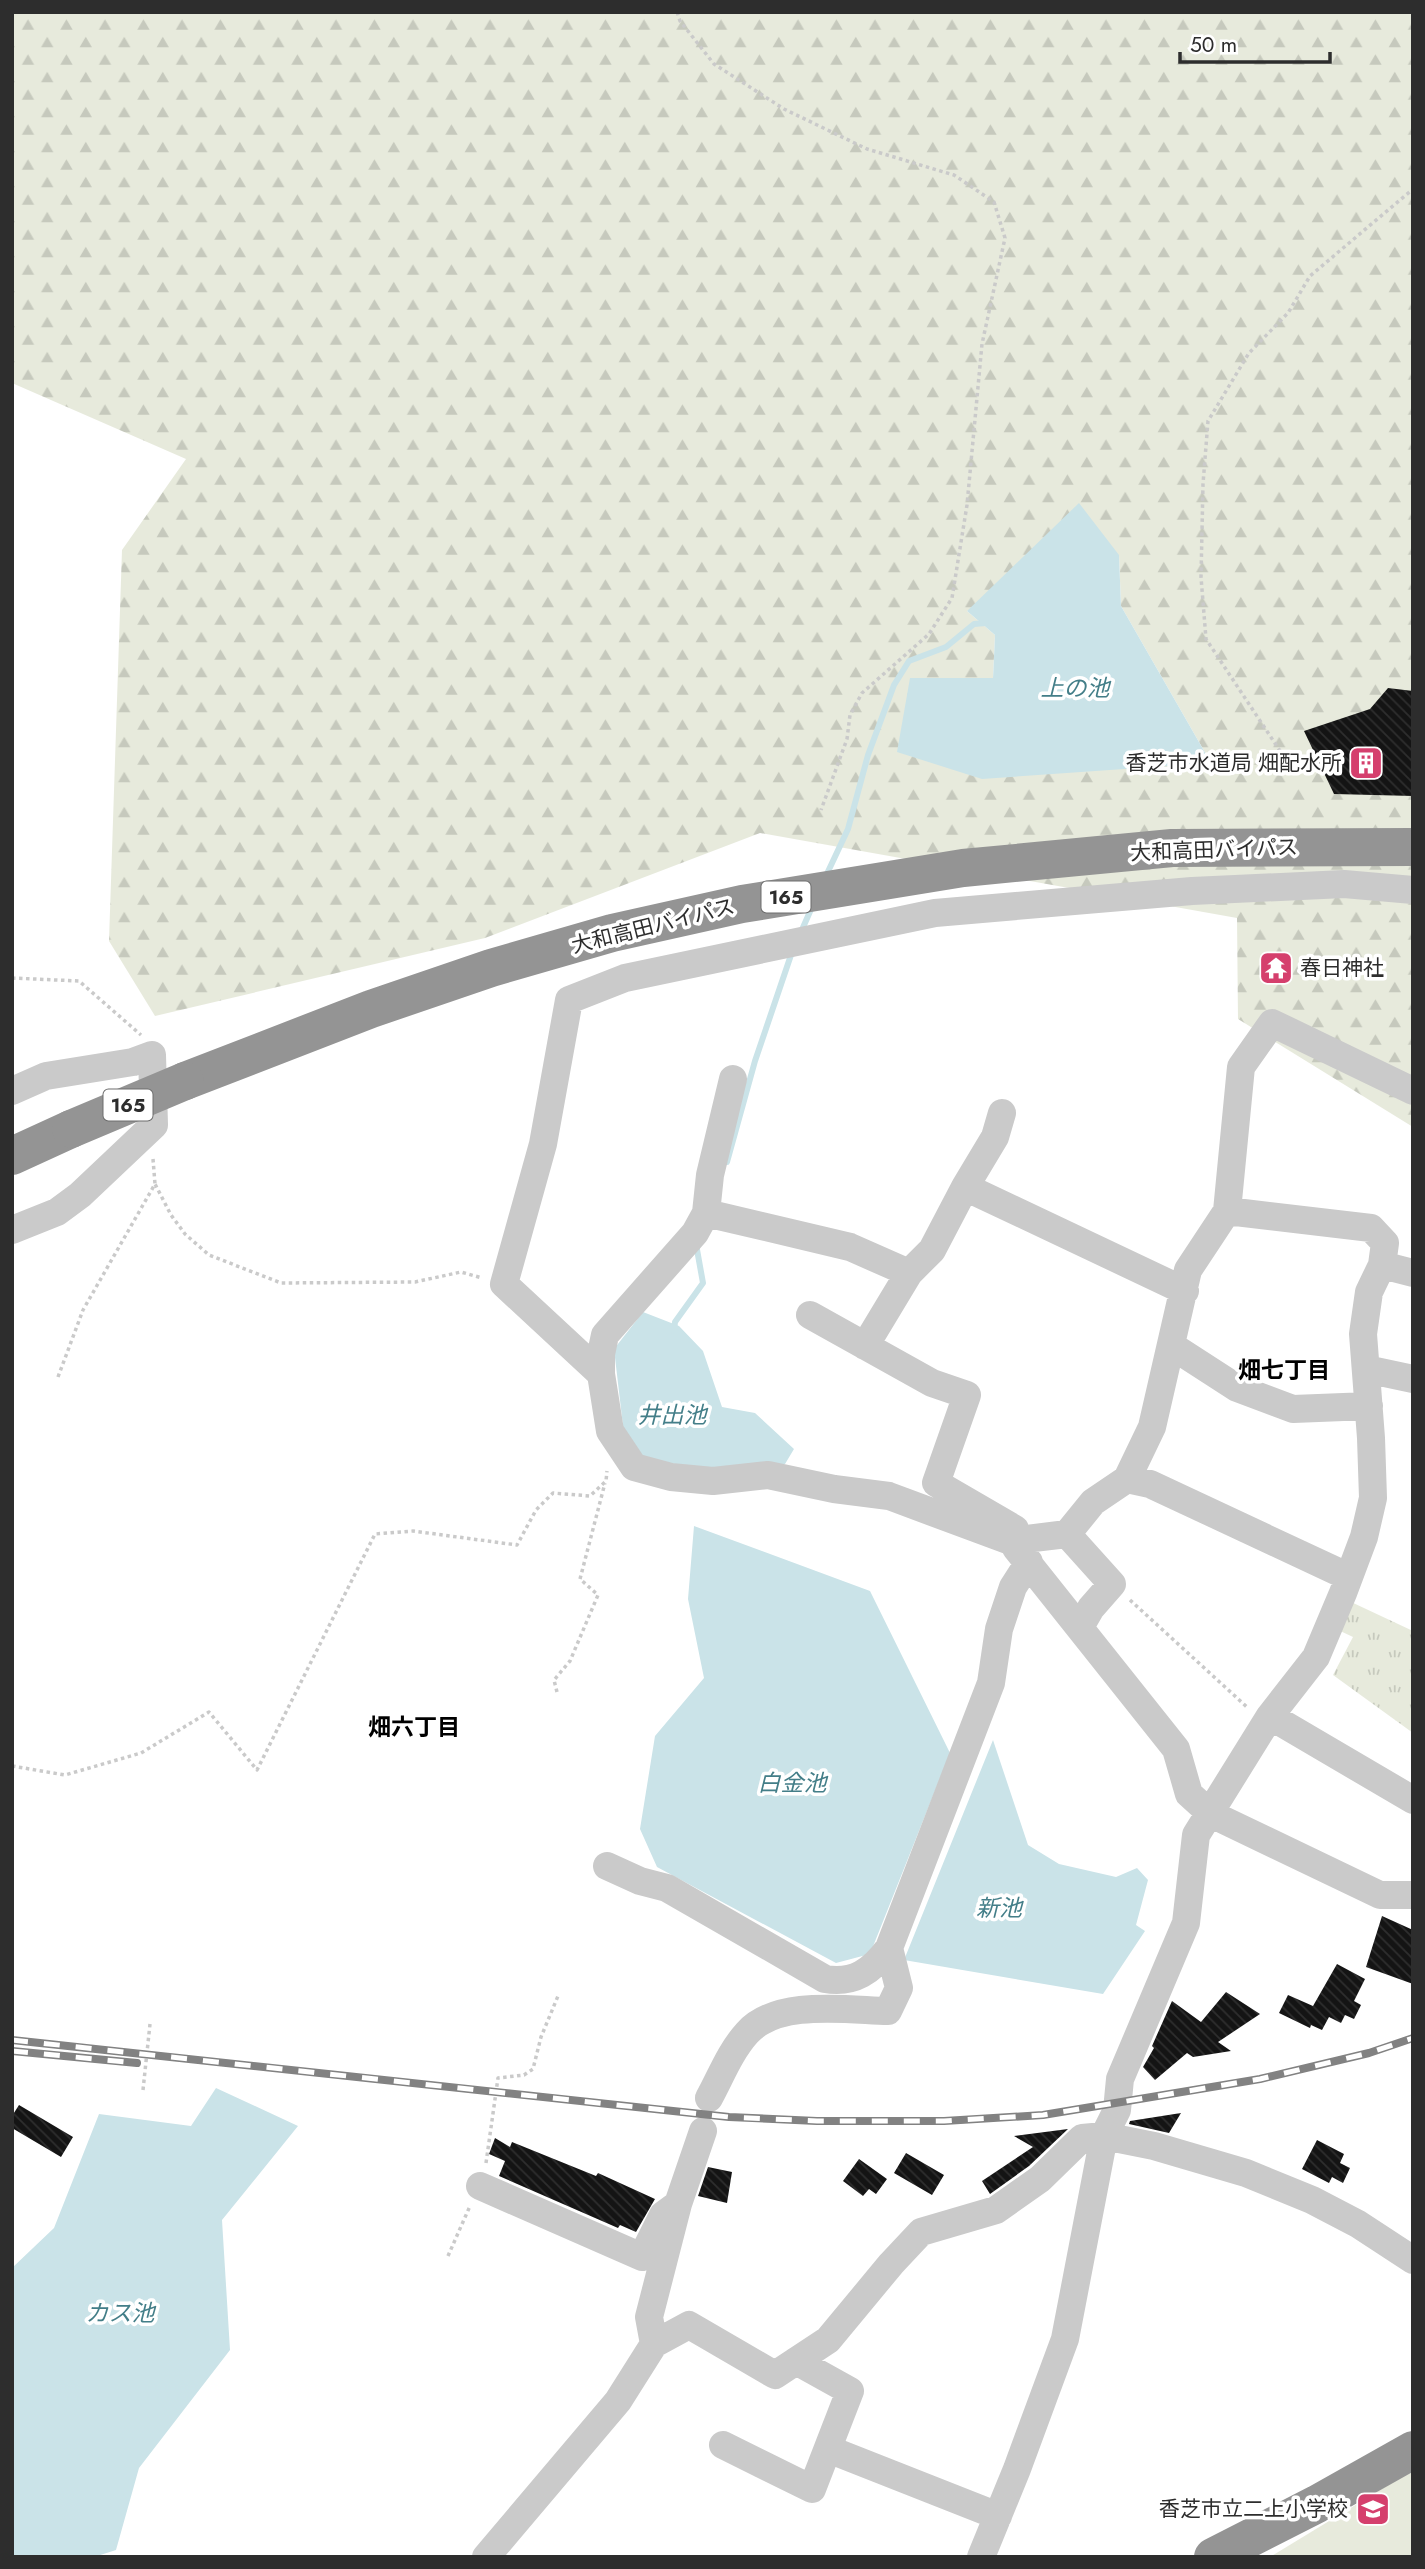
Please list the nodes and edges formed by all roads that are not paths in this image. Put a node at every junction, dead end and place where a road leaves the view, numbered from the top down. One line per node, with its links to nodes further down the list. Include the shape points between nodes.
1 (1345, 846): 2 (highway, 大和高田バイパス / 165); 3 (street); 5 (highway, 大和高田バイパス / 165, via 1172,848 963,868 743,904)
2 (1413, 847)
3 (1344, 884): 4 (street); 6 (street, via 1192,891 935,913)
4 (1413, 890)
5 (612, 933): 6 (street); 11 (highway, 大和高田バイパス / 165, bridge, via 371,1009 185,1081)
6 (625, 978): 24 (street, via 569,1000 542,1144 504,1284)
7 (733, 1079): 14 (street, via 710,1175)
8 (12, 1091): 15 (street, via 46,1076 152,1055 154,1125 57,1212)
9 (1413, 1091): 13 (street, via 1272,1023 1241,1067)
10 (1002, 1113): 12 (street, via 995,1137)
11 (12, 1156)
12 (965, 1188): 17 (street, via 932,1250); 19 (street)
13 (1227, 1212): 16 (street, via 1371,1228 1385,1243); 19 (street, via 1188,1270)
14 (706, 1213): 17 (street, via 849,1247); 24 (street, via 695,1233 605,1335)
15 (12, 1230)
16 (1382, 1265): 18 (street); 23 (street, via 1368,1292 1363,1334)
17 (909, 1273): 21 (street)
18 (1413, 1273)
19 (1185, 1291): 22 (street)
20 (810, 1315): 21 (street)
21 (865, 1346): 29 (street, via 932,1383 967,1395 936,1482)
22 (1171, 1346): 26 (street, via 1237,1388 1293,1409); 27 (street, via 1152,1427)
23 (1366, 1369): 25 (street); 26 (street)
24 (601, 1374): 29 (street, via 610,1431 634,1467 713,1481 768,1475 889,1496)
25 (1413, 1379)
26 (1369, 1406): 30 (street, via 1373,1497)
27 (1127, 1479): 28 (street, via 1093,1502); 30 (street, via 1150,1484)
28 (1067, 1534): 29 (street); 31 (street, via 1112,1584)
29 (1023, 1547): 31 (street); 37 (street, via 999,1629 991,1683)
30 (1349, 1577): 32 (street, via 1316,1657)
31 (1080, 1627): 34 (street, via 1175,1749 1189,1794)
32 (1268, 1720): 33 (street); 34 (street)
33 (1413, 1800)
34 (1211, 1814): 36 (street, via 1380,1895); 40 (street, via 1196,1835 1186,1923 1120,2079 1116,2110)
35 (607, 1866): 37 (street, via 667,1888 825,1979 842,1982 862,1974)
36 (1413, 1895)
37 (889, 1948): 38 (street, via 899,1988 888,2011 804,2009 767,2017 732,2053)
38 (709, 2098)
39 (703, 2131): 42 (street)
40 (1104, 2136): 43 (street, via 1246,2173 1312,2200); 45 (street, via 1082,2138 1040,2179 996,2210 921,2232 828,2340); 49 (street, via 1065,2340)
41 (480, 2186): 42 (street, via 642,2257 663,2215)
42 (678, 2204): 44 (street, via 649,2317)
43 (1413, 2260)
44 (654, 2344): 45 (street, via 689,2325 775,2375); 50 (street, via 618,2401)
45 (796, 2361): 47 (street, via 850,2391)
46 (723, 2445): 47 (street, via 812,2489)
47 (828, 2449): 49 (street)
48 (1413, 2450): 52 (highway)
49 (998, 2516): 51 (street)
50 (486, 2557)
51 (981, 2557)
52 (1213, 2557)

